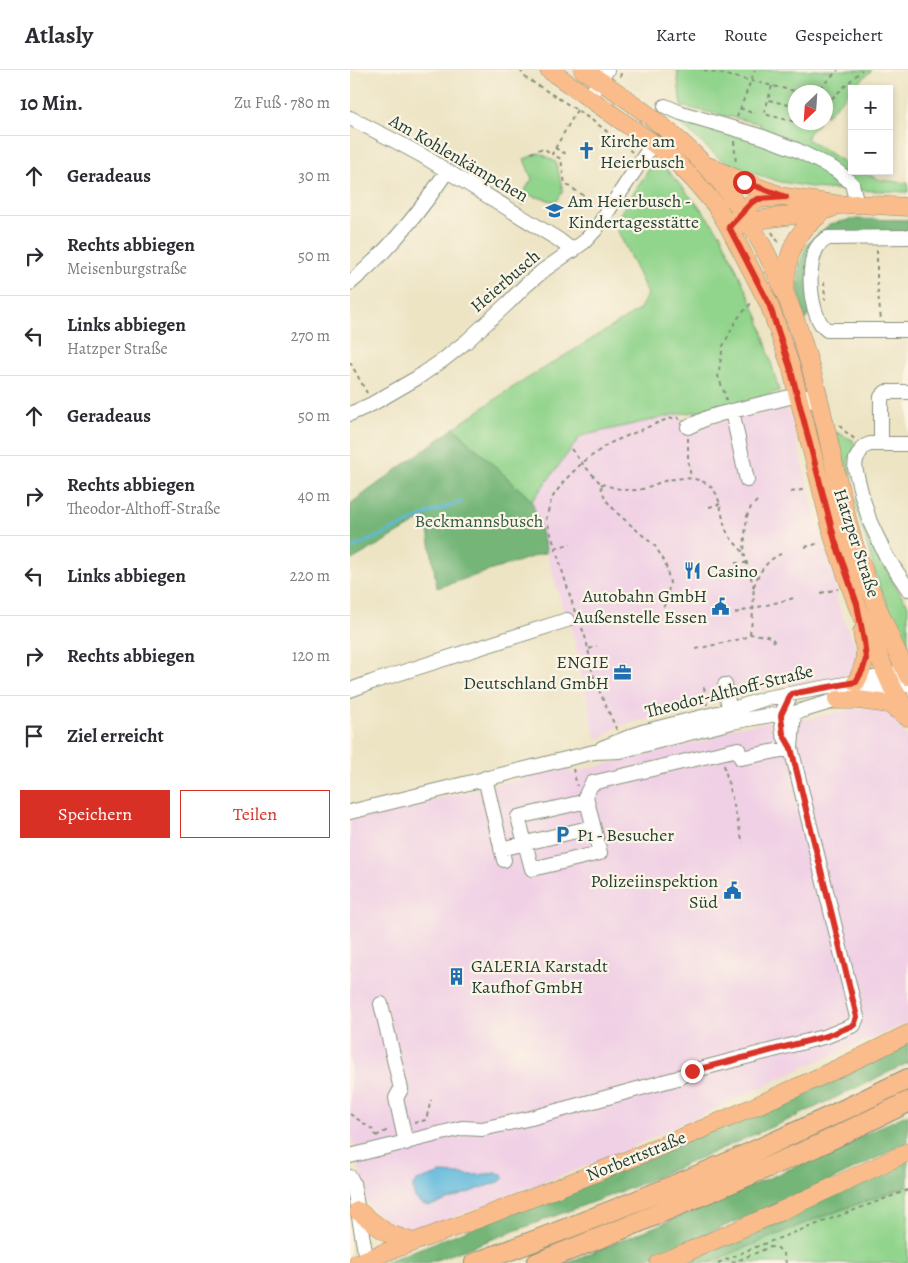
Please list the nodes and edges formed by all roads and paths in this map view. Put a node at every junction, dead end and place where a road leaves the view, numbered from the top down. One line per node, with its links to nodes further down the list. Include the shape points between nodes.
1 (520, 70): 15 (path, via 526,78)
2 (549, 70): 15 (main road, Hatzper Straße)
3 (583, 70): 8 (main road)
4 (704, 70): 9 (path)
5 (755, 70): 9 (path)
6 (838, 70): 10 (path)
7 (860, 71): 13 (path)
8 (600, 74): 15 (street); 30 (main road)
9 (750, 81): 11 (path); 18 (path)
10 (823, 85)
11 (772, 86): 12 (path); 14 (path)
12 (788, 89)
13 (833, 97)
14 (769, 100): 16 (path); 22 (path, via 764,114)
15 (583, 103): 24 (main road, Hatzper Straße); 25 (path); 29 (path, via 600,126)
16 (788, 104)
17 (665, 106): 35 (street, via 763,136 834,169 852,184)
18 (740, 108): 19 (path); 20 (path)
19 (755, 114)
20 (738, 117)
21 (350, 118): 32 (street, Am Kohlenkämpchen)
22 (788, 120)
23 (734, 142): 31 (path)
24 (653, 143): 29 (street, Heierbusch); 39 (main road, Hatzper Straße, via 693,179)
25 (555, 148): 27 (path); 28 (path)
26 (531, 153): 27 (path, via 543,148)
27 (552, 154): 34 (path, via 561,159 564,184)
28 (568, 155)
29 (642, 159): 44 (street, Heierbusch, via 596,229)
30 (705, 165): 33 (main road); 38 (main road, Hatzper Straße)
31 (736, 171)
32 (447, 172): 44 (street, Am Kohlenkämpchen); 46 (street, via 390,245)
33 (786, 197): 35 (main road); 38 (main road, via 752,202)
34 (588, 198)
35 (849, 205): 36 (main road); 37 (main road)
36 (908, 207)
37 (823, 211): 38 (main road, via 764,219); 47 (main road, via 795,241)
38 (745, 218): 39 (main road); 47 (main road, Hatzper Straße)
39 (729, 227): 48 (main road, Hatzper Straße)
40 (770, 230): 43 (path)
41 (877, 237): 42 (street); 50 (path, via 877,284); 50 (street, via 828,238 818,245 810,274 812,297 823,327 827,330)
42 (908, 237)
43 (784, 250)
44 (572, 251): 55 (street, Heierbusch, via 526,285 443,360)
45 (823, 279): 49 (path)
46 (350, 284)
47 (784, 289): 56 (main road, Hatzper Straße)
48 (762, 290): 54 (main road, Hatzper Straße, via 788,358); 57 (path, via 737,319 723,346 718,376 726,397)
49 (826, 306)
50 (882, 330): 51 (street)
51 (908, 330)
52 (350, 362): 55 (path)
53 (908, 392): 62 (street, via 886,392 881,397)
54 (792, 396): 56 (street, via 806,396); 57 (street); 69 (main road, Hatzper Straße)
55 (372, 404): 58 (street, Heierbusch)
56 (821, 406): 95 (main road, Hatzper Straße, via 856,547)
57 (726, 413): 60 (street); 67 (street)
58 (350, 414)
59 (839, 422): 61 (path, via 842,429)
60 (688, 427): 65 (path, via 677,417 662,421 608,444); 66 (path)
61 (858, 441)
62 (881, 444): 63 (street); 82 (street, via 863,447 855,468 870,522 886,556)
63 (908, 444)
64 (571, 449): 65 (path)
65 (582, 463): 68 (path); 75 (path, via 552,498 546,518)
66 (691, 478): 68 (path, via 676,478 637,490); 72 (path, via 714,489)
67 (747, 480)
68 (601, 484): 87 (path, via 606,500 617,514 655,546 665,562 670,583)
69 (821, 485): 70 (path); 80 (main road, Hatzper Straße)
70 (791, 492)
71 (759, 499): 76 (path, via 747,516)
72 (720, 504): 73 (path); 76 (path, via 730,539)
73 (709, 507)
74 (571, 544): 75 (path)
75 (555, 548): 93 (path)
76 (744, 553): 79 (path)
77 (781, 554): 81 (path, via 765,566)
78 (735, 562): 79 (path)
79 (746, 563): 81 (path)
80 (850, 586): 83 (path); 85 (main road, Hatzper Straße)
81 (754, 588): 86 (path)
82 (908, 589)
83 (821, 594)
84 (794, 598): 86 (path)
85 (857, 604): 95 (main road, Hatzper Straße); 96 (main road, via 866,659)
86 (754, 608): 88 (path); 90 (path)
87 (663, 609)
88 (735, 613)
89 (567, 620): 99 (street)
90 (750, 634): 91 (path, via 772,638); 94 (path, via 745,638)
91 (775, 643)
92 (597, 646): 93 (path)
93 (589, 649): 107 (path, via 593,675)
94 (696, 649)
95 (901, 677): 96 (street, Theodor-Althoff-Straße); 101 (street, Theodor-Althoff-Straße); 102 (main road, Hatzper Straße)
96 (856, 682): 100 (street, Theodor-Althoff-Straße)
97 (725, 685): 105 (street)
98 (704, 687): 104 (path)
99 (350, 690)
100 (791, 694): 103 (street); 105 (street, Theodor-Althoff-Straße, via 767,698)
101 (837, 700): 103 (street, Theodor-Althoff-Straße); 106 (main road, via 889,704)
102 (908, 713)
103 (787, 714): 105 (street, Theodor-Althoff-Straße); 108 (street)
104 (709, 715): 105 (street, Theodor-Althoff-Straße); 107 (street, Theodor-Althoff-Straße)
105 (731, 716): 109 (street, Theodor-Althoff-Straße, via 620,751)
106 (908, 718)
107 (620, 740): 109 (street, Theodor-Althoff-Straße)
108 (791, 748): 110 (street, via 741,758 738,749); 129 (street, via 857,1017 854,1025 827,1036 540,1115 482,1129 462,1128)
109 (594, 752): 112 (street, Theodor-Althoff-Straße)
110 (723, 752): 114 (street, via 592,783 586,795); 118 (path)
111 (574, 776): 113 (path)
112 (485, 778): 115 (street, Theodor-Althoff-Straße); 117 (street, via 502,854)
113 (576, 780)
114 (587, 801): 116 (street); 117 (street, via 518,817)
115 (350, 812)
116 (593, 827): 117 (street); 117 (street, via 600,853 532,869)
117 (525, 843)
118 (743, 843)
119 (381, 1004): 129 (street, via 401,1089 396,1098)
120 (908, 1034): 135 (main road, Norbertstraße, via 800,1087 694,1133)
121 (908, 1079): 137 (highway, via 732,1161)
122 (431, 1100): 125 (path, via 426,1120)
123 (908, 1102): 138 (highway, via 806,1151)
124 (350, 1114): 127 (path, via 372,1129)
125 (410, 1124)
126 (387, 1129): 127 (path)
127 (376, 1136): 128 (path)
128 (370, 1139)
129 (406, 1143): 131 (street)
130 (908, 1152): 139 (main road)
131 (350, 1156)
132 (350, 1177): 134 (street)
133 (908, 1190): 140 (path)
134 (358, 1211): 135 (main road, via 388,1232); 136 (street)
135 (413, 1242): 136 (main road, Norbertstraße)
136 (358, 1262)
137 (476, 1263)
138 (537, 1263)
139 (659, 1263)
140 (718, 1263)
141 (732, 1263): 142 (path, via 770,1247 778,1248)
142 (786, 1263)

